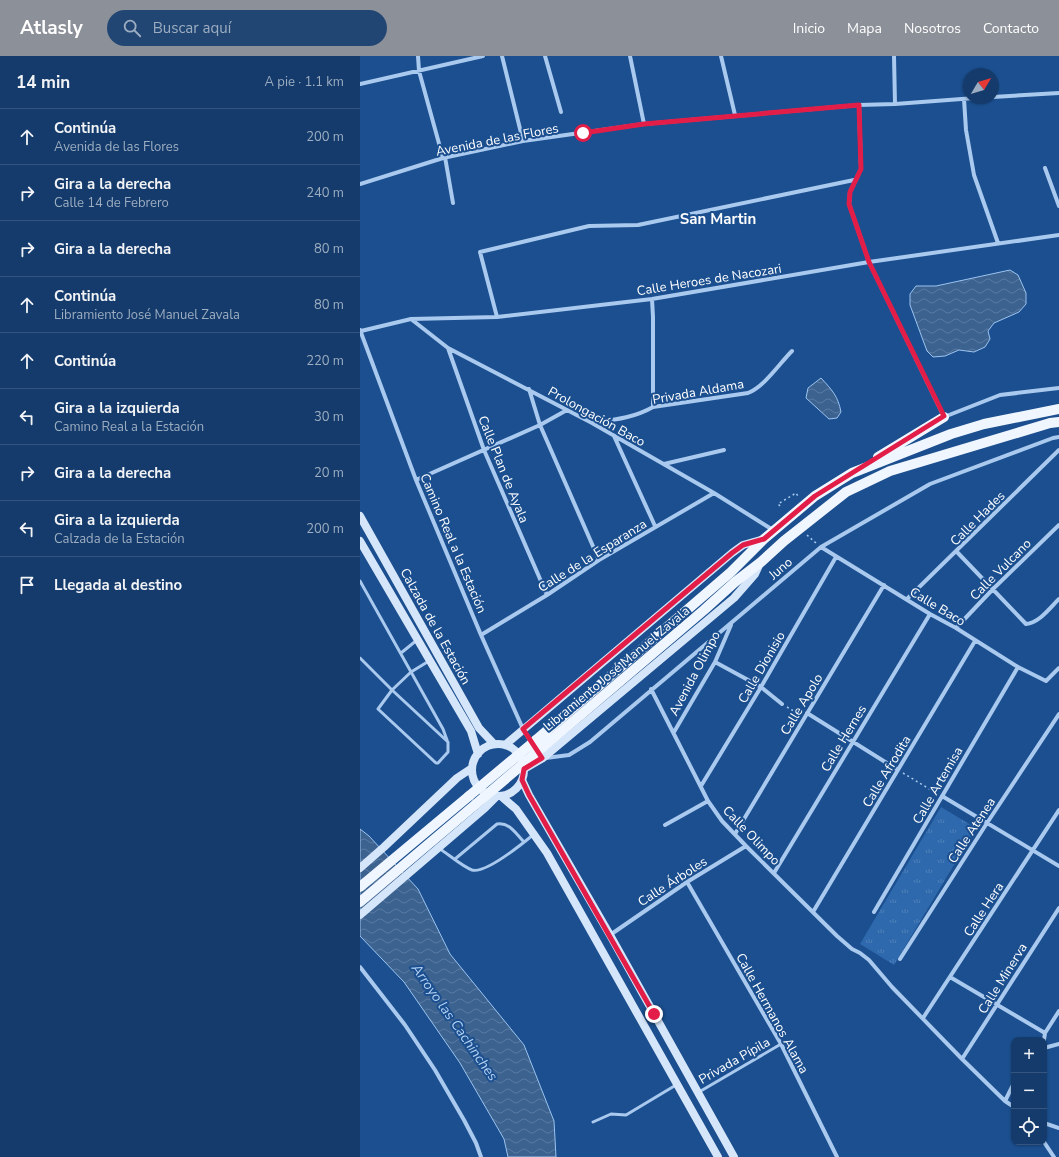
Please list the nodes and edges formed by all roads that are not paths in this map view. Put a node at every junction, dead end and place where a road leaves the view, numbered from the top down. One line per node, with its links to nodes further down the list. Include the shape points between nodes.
1 (418, 56): 8 (street)
2 (483, 56): 8 (street)
3 (502, 56): 19 (street)
4 (545, 56): 16 (street)
5 (630, 56): 18 (street)
6 (721, 56): 17 (street)
7 (894, 56): 13 (street)
8 (419, 71): 9 (street); 20 (street)
9 (360, 84)
10 (1059, 93): 11 (street)
11 (999, 97)
12 (963, 99): 13 (street, Avenida de las Flores)
13 (895, 104): 15 (street, Avenida de las Flores)
14 (964, 104): 27 (street, via 974,175)
15 (859, 105): 17 (street, Avenida de las Flores); 22 (street, via 861,169)
16 (561, 112)
17 (735, 115): 18 (street, Avenida de las Flores)
18 (644, 124): 19 (street, Avenida de las Flores)
19 (523, 142): 20 (street, Avenida de las Flores)
20 (444, 158): 23 (street, Avenida de las Flores); 24 (street)
21 (1045, 168): 25 (street)
22 (854, 180): 28 (street, via 849,204); 30 (street, via 638,225 589,226 480,252)
23 (360, 184)
24 (453, 203)
25 (1059, 206)
26 (1059, 235): 27 (street, Calle Heroes de Nacozari)
27 (998, 244): 28 (street, Calle Heroes de Nacozari)
28 (869, 262): 29 (street, Calle Heroes de Nacozari); 40 (street)
29 (652, 299): 30 (street, Calle Heroes de Nacozari); 37 (street)
30 (497, 317): 31 (street, Calle Heroes de Nacozari)
31 (411, 320): 32 (street, Calle Heroes de Nacozari); 33 (street, Prolongación Baco)
32 (360, 330): 51 (street, Camino Real a la Estación)
33 (448, 348): 36 (street, Prolongación Baco); 46 (street, Calle Plan de Ayala)
34 (792, 351): 37 (street, Privada Aldama, via 755,390 748,393)
35 (1059, 388): 40 (street, via 1000,395)
36 (529, 389): 39 (street, Prolongación Baco); 43 (street)
37 (653, 408): 42 (street, Privada Aldama, via 628,417)
38 (1059, 409): 50 (main road, Libramiento José Manuel Zavala, via 984,424 951,434)
39 (567, 410): 42 (street, Prolongación Baco); 43 (street)
40 (944, 416): 50 (main road)
41 (1059, 422): 64 (main road, Libramiento José Manuel Zavala, via 890,471 846,492)
42 (592, 423): 44 (street, Prolongación Baco)
43 (540, 424): 46 (street); 63 (street)
44 (614, 436): 49 (street, Prolongación Baco); 55 (street)
45 (1059, 437): 60 (street, Juno, via 930,484)
46 (484, 450): 51 (street); 68 (street, Calle Plan de Ayala)
47 (724, 450): 49 (street)
48 (1059, 450): 61 (street, Calle Hades)
49 (664, 464): 52 (street, Prolongación Baco)
50 (852, 473): 57 (main road, Libramiento José Manuel Zavala, via 815,496)
51 (416, 480): 74 (street, Camino Real a la Estación)
52 (714, 493): 55 (street, Calle de la Esparanza); 57 (street, Prolongación Baco)
53 (360, 516): 56 (main road, Calzada de la Estación)
54 (1059, 525): 67 (street, Calle Vulcano)
55 (656, 526): 63 (street, Calle de la Esparanza)
56 (363, 528): 95 (main road, Calzada de la Estación, via 479,728)
57 (774, 530): 58 (main road, Libramiento José Manuel Zavala)
58 (764, 539): 90 (main road, via 743,545 732,553); 94 (main road, Libramiento José Manuel Zavala, via 731,572)
59 (360, 541): 75 (main road, Calzada de la Estación)
60 (821, 547): 62 (street, Calle Baco); 72 (street, Juno)
61 (957, 552): 67 (street); 69 (street, Calle Hades)
62 (836, 557): 66 (street, Calle Baco); 84 (street, Calle Dionisio)
63 (599, 560): 68 (street, Calle de la Esparanza)
64 (761, 562): 94 (main road, Libramiento José Manuel Zavala); 98 (main road, via 755,574 734,598)
65 (360, 581): 77 (lane)
66 (884, 585): 69 (street, Calle Baco); 88 (street, Calle Apolo)
67 (993, 589): 70 (street, via 1026,624 1032,624); 73 (street, Calle Vulcano)
68 (547, 595): 74 (street, Calle de la Esparanza)
69 (907, 599): 71 (street, Calle Baco)
70 (1059, 599)
71 (930, 614): 73 (street, Calle Baco); 93 (street, Calle Hernes)
72 (732, 623): 80 (street, Avenida Olimpo); 85 (street, Juno)
73 (956, 628): 76 (street, Calle Baco)
74 (481, 635): 90 (street, Camino Real a la Estación)
75 (417, 639): 77 (lane); 79 (main road, Calzada de la Estación)
76 (975, 641): 81 (street, Calle Baco); 101 (street, Calle Afrodita)
77 (401, 652): 83 (lane)
78 (360, 658): 86 (lane)
79 (430, 660): 83 (lane); 97 (main road, Calzada de la Estación, via 471,731)
80 (714, 662): 84 (street); 91 (street, Avenida Olimpo)
81 (1018, 667): 82 (street, Calle Baco, via 1046,681); 104 (street, Calle Artemisa)
82 (1059, 668)
83 (411, 672): 86 (lane); 92 (lane)
84 (761, 687): 87 (street); 103 (street, Calle Dionisio)
85 (651, 689): 91 (street, Calle Olimpo); 98 (street, Juno, via 590,742 569,755)
86 (392, 690): 92 (lane); 92 (lane, via 378,709 436,763 448,752)
87 (782, 704)
88 (807, 713): 93 (street); 110 (street, Calle Apolo)
89 (1059, 714): 108 (street, Calle Atenea)
90 (523, 729): 96 (main road); 98 (street, Camino Real a la Estación)
91 (674, 732): 103 (street, Calle Olimpo)
92 (448, 742)
93 (853, 742): 101 (street); 120 (street, Calle Hernes)
94 (540, 743): 119 (main road, Libramiento José Manuel Zavala, bridge); 122 (main road, Libramiento José Manuel Zavala, bridge, via 469,796)
95 (494, 744): 96 (main road); 97 (main road, via 482,749)
96 (505, 745): 100 (main road, via 518,754)
97 (478, 754): 99 (main road, via 473,760)
98 (542, 758): 100 (main road)
99 (472, 768): 105 (main road, via 475,784 488,795); 118 (main road, via 457,778)
100 (524, 769): 102 (main road)
101 (898, 770): 125 (street, Calle Afrodita)
102 (522, 780): 105 (main road, via 514,791); 128 (main road)
103 (701, 786): 106 (street, Calle Olimpo)
104 (942, 796): 108 (street); 126 (street, Calle Artemisa)
105 (499, 797): 111 (main road, via 516,809); 114 (main road)
106 (708, 801): 109 (street); 110 (street, Calle Olimpo)
107 (1059, 810): 115 (street, Calle Hera)
108 (987, 823): 115 (street); 129 (street, Calle Atenea)
109 (665, 825)
110 (735, 834): 113 (street, Calle Olimpo)
111 (534, 835): 112 (lane); 141 (main road)
112 (524, 842): 116 (lane, via 492,865 480,870 472,870); 116 (lane, via 509,826 497,824)
113 (746, 846): 120 (street, Calle Olimpo); 121 (street, Calle Árboles)
114 (438, 848): 116 (lane); 119 (main road)
115 (1033, 850): 117 (street); 131 (street, Calle Hera)
116 (455, 859)
117 (1059, 866)
118 (360, 868)
119 (404, 872): 123 (main road, Libramiento José Manuel Zavala); 127 (main road)
120 (774, 873): 125 (street, Calle Olimpo)
121 (687, 882): 128 (street, Calle Árboles); 137 (street, Calle Hermanos Alama)
122 (360, 888)
123 (360, 902)
124 (1059, 908): 132 (street, Calle Minerva)
125 (813, 912): 134 (street, Calle Olimpo, via 852,949 869,960)
126 (874, 912)
127 (360, 915)
128 (610, 935): 143 (main road)
129 (900, 959)
130 (360, 967): 150 (street, via 405,1025 435,1070 476,1143)
131 (950, 977): 132 (street); 134 (street, Calle Hera)
132 (997, 1005): 135 (street); 140 (street, Calle Minerva)
133 (1059, 1011): 135 (street)
134 (923, 1018): 140 (street)
135 (1045, 1033): 136 (street)
136 (1044, 1037)
137 (780, 1044): 143 (lane, Privada Pípila); 153 (street, Calle Hermanos Alama)
138 (1059, 1044): 139 (street)
139 (1047, 1047)
140 (962, 1059): 144 (street)
141 (677, 1085): 146 (lane, via 626,1115 611,1114); 151 (main road)
142 (1011, 1089): 144 (street)
143 (697, 1092): 152 (main road)
144 (1005, 1101): 145 (street)
145 (1011, 1105)
146 (593, 1122)
147 (1047, 1124): 148 (street)
148 (1059, 1128)
149 (1046, 1145): 154 (street)
150 (480, 1157)
151 (718, 1157)
152 (734, 1157)
153 (837, 1157)
154 (1054, 1157)

